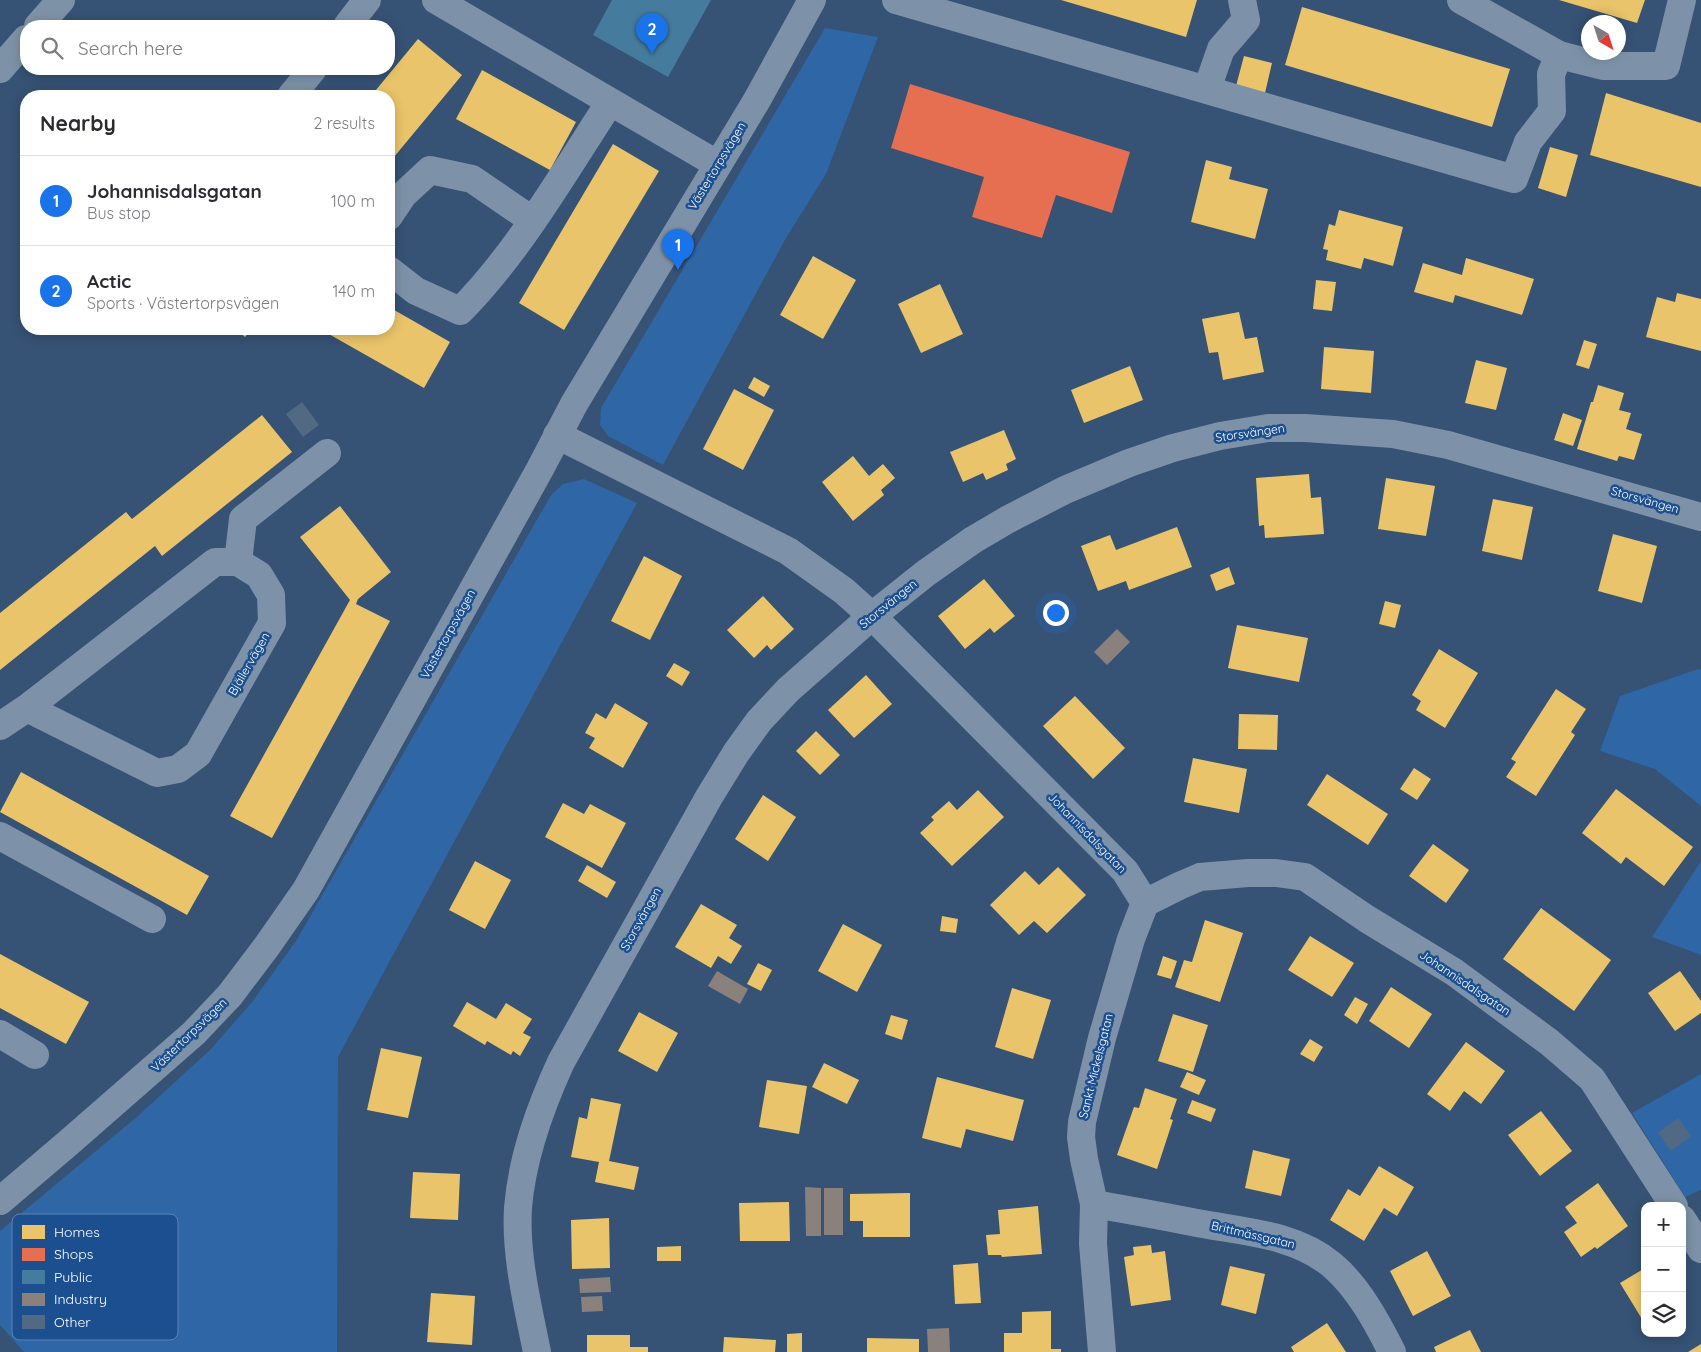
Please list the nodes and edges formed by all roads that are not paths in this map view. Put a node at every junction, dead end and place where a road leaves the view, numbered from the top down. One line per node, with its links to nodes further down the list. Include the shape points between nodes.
1 (61, 0): 9 (highway)
2 (367, 0): 10 (street)
3 (436, 0): 17 (street)
4 (812, 0): 18 (street, Västertorpsvägen, via 757,100)
5 (896, 0): 15 (street)
6 (1461, 0): 12 (street)
7 (1682, 0): 12 (street, via 1666,66 1603,66)
8 (1244, 10): 15 (street, via 1221,49)
9 (43, 20)
10 (352, 20)
11 (20, 46): 13 (highway)
12 (1559, 55): 15 (street, via 1551,74 1552,111 1528,142 1514,179)
13 (0, 69)
14 (308, 75): 16 (street)
15 (1207, 89)
16 (296, 90)
17 (610, 102): 18 (street); 20 (street)
18 (717, 164): 22 (street, Västertorpsvägen)
19 (395, 207): 20 (street, via 430,170 472,179)
20 (532, 220): 21 (street, via 483,288 460,311 416,291)
21 (395, 275)
22 (557, 435): 26 (street, Johannisdalsgatan, via 788,551 844,591); 34 (street, Västertorpsvägen, via 306,890 267,946 230,995 194,1033)
23 (327, 453): 25 (street, via 243,519)
24 (1701, 517): 26 (street, Storsvängen, via 1448,445 1394,434 1268,428 1173,448 1082,482 973,540)
25 (238, 562): 27 (street, via 215,562); 27 (street, Bjällervägen, via 259,575 271,595 272,623 198,754 178,768 157,773)
26 (872, 616): 30 (street, Johannisdalsgatan, via 1125,871); 39 (street, Storsvängen, via 788,690 759,721 736,753 561,1062 532,1138 522,1173 518,1210 522,1279)
27 (26, 708): 28 (street)
28 (0, 726)
29 (0, 836): 31 (street)
30 (1145, 903): 35 (street, Johannisdalsgatan, via 1200,877 1248,872 1305,877 1454,972 1549,1042 1592,1079); 36 (street, Sankt Mickelsgatan, via 1102,1038 1082,1122 1083,1152)
31 (152, 919)
32 (0, 1034): 33 (street)
33 (35, 1055)
34 (0, 1201)
35 (1671, 1202)
36 (1094, 1204): 40 (street, Sankt Mickelsgatan, via 1092,1244); 41 (street, Brittmässgatan, via 1293,1242 1332,1265 1356,1291)
37 (1686, 1225): 38 (street)
38 (1701, 1249)
39 (537, 1352)
40 (1102, 1352)
41 (1392, 1352)

